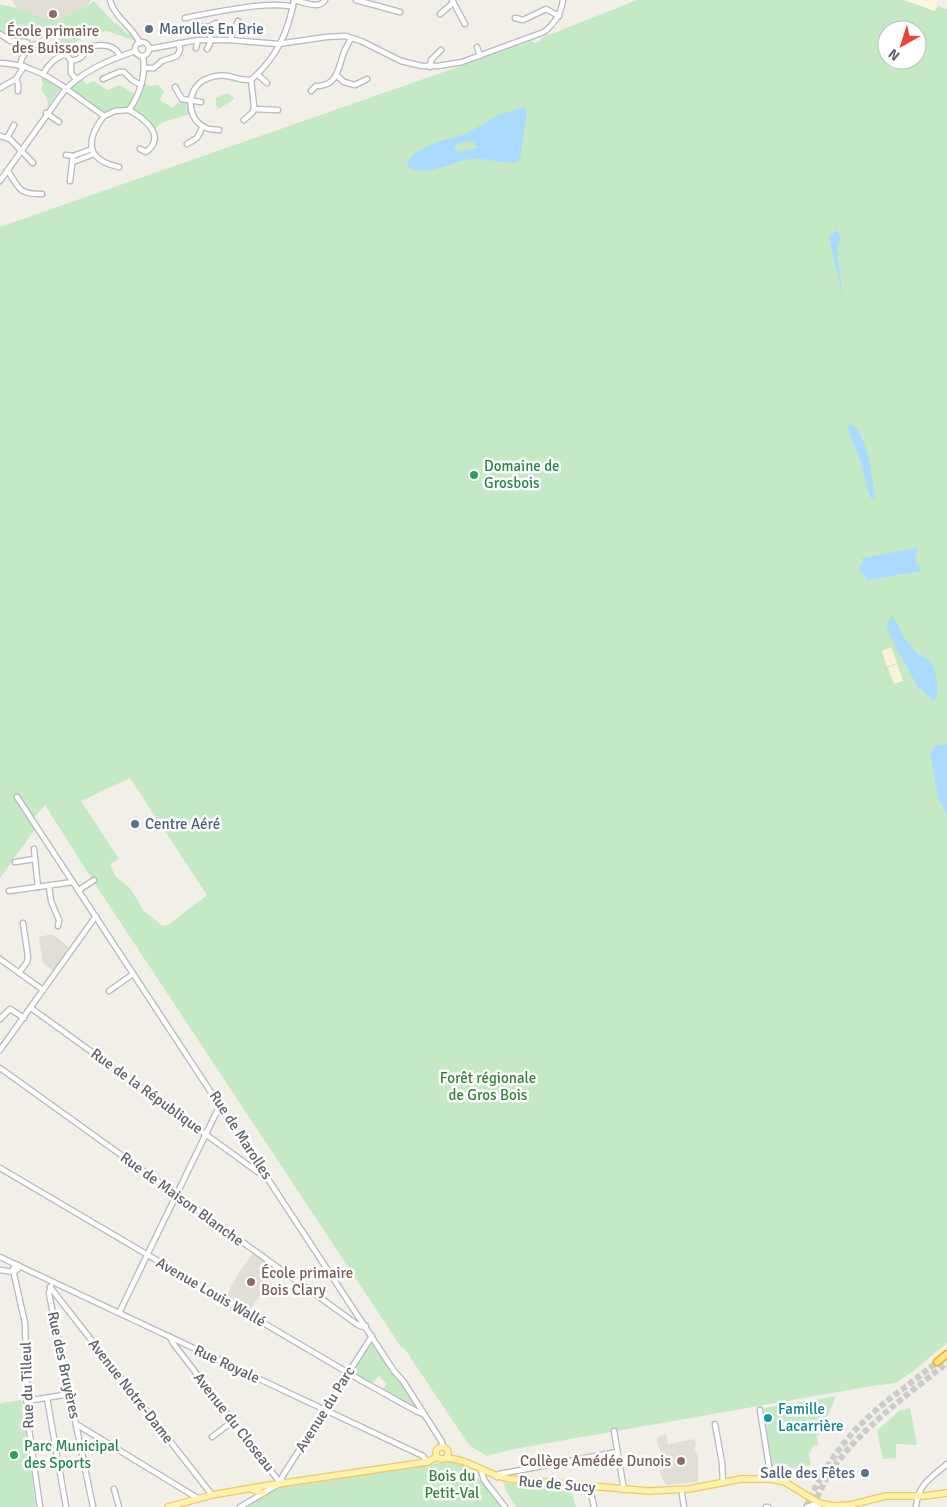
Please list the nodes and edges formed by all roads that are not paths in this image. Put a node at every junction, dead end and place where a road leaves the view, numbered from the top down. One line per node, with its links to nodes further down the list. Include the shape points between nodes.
1 (110, 0): 27 (street)
2 (261, 0): 9 (street)
3 (294, 0): 4 (street, via 318,6); 10 (street)
4 (325, 0)
5 (356, 0): 7 (street)
6 (563, 0): 13 (street)
7 (364, 1): 11 (street)
8 (453, 2): 12 (street); 18 (street)
9 (261, 6): 10 (street); 14 (street)
10 (293, 6): 29 (street)
11 (400, 12)
12 (440, 14)
13 (559, 16): 15 (street, via 546,9 523,20); 39 (street, via 544,32)
14 (185, 18)
15 (514, 18)
16 (238, 22): 26 (street)
17 (216, 23): 20 (street)
18 (465, 24)
19 (194, 26): 20 (street)
20 (209, 27): 25 (street)
21 (0, 34): 30 (street, via 10,41 26,42)
22 (47, 37): 30 (street)
23 (351, 38): 29 (street, via 331,36); 43 (street, via 392,58); 47 (street)
24 (198, 40): 25 (street); 28 (street); 32 (street)
25 (210, 40): 26 (street); 34 (street)
26 (230, 40): 29 (street)
27 (140, 43): 33 (street, via 145,43); 35 (street)
28 (179, 43): 33 (street); 44 (street, via 177,56 162,61 154,68)
29 (280, 44): 46 (street)
30 (31, 46): 42 (street, via 22,58)
31 (477, 47): 39 (street)
32 (196, 48)
33 (149, 49): 38 (street)
34 (207, 49)
35 (136, 50): 37 (street); 38 (street)
36 (441, 50): 43 (street, via 431,60)
37 (120, 56): 40 (street, via 113,47 97,45 88,47 84,56); 51 (street, via 98,65)
38 (143, 56): 44 (street)
39 (480, 56): 43 (street)
40 (71, 61): 45 (street, via 67,54 61,55); 51 (street, via 71,74)
41 (0, 63): 42 (street)
42 (22, 66): 45 (street); 48 (street)
43 (430, 66)
44 (144, 68): 54 (street)
45 (43, 74): 57 (street)
46 (258, 75): 52 (street); 53 (street)
47 (336, 75): 50 (street, via 355,85); 59 (street)
48 (16, 79): 56 (street); 58 (street)
49 (103, 79): 54 (street, via 124,72)
50 (367, 79)
51 (76, 80): 57 (street)
52 (251, 80): 60 (street, via 243,81 228,75 211,77 197,86); 62 (street)
53 (267, 83)
54 (141, 84): 63 (street)
55 (175, 87): 60 (street, via 182,99)
56 (0, 88)
57 (66, 89): 65 (street); 66 (street)
58 (18, 91)
59 (311, 91)
60 (191, 100): 61 (street); 70 (street, via 193,116)
61 (201, 102)
62 (254, 109): 64 (street); 67 (street)
63 (129, 110): 66 (street, via 115,110); 75 (street, via 149,124 155,137 155,144 146,152)
64 (278, 110)
65 (46, 113): 68 (street); 76 (street)
66 (104, 116): 77 (street, via 92,136)
67 (244, 120)
68 (59, 122)
69 (14, 125): 73 (street)
70 (202, 126): 71 (street); 74 (street, via 197,138)
71 (219, 130)
72 (0, 136): 73 (street)
73 (7, 138): 76 (street)
74 (187, 144)
75 (140, 149)
76 (22, 151): 80 (street); 82 (street)
77 (93, 151): 79 (street); 81 (street, via 102,162)
78 (66, 155): 79 (street)
79 (73, 159): 84 (street)
80 (33, 163)
81 (120, 167)
82 (8, 171): 83 (street); 85 (street, via 21,191)
83 (0, 181)
84 (70, 181)
85 (42, 194)
86 (17, 796): 91 (street, Rue de Marolles)
87 (34, 849): 88 (street)
88 (35, 859): 89 (street); 93 (street)
89 (15, 862)
90 (94, 880): 94 (street)
91 (73, 882): 92 (street); 94 (street, Rue de Marolles)
92 (49, 886): 93 (street); 98 (street)
93 (38, 887): 95 (street)
94 (79, 890): 96 (street, Rue de Marolles)
95 (9, 891)
96 (96, 916): 102 (street, Rue de Marolles); 103 (street)
97 (23, 923): 101 (street, via 28,957)
98 (58, 926)
99 (2, 961): 100 (street); 101 (street)
100 (0, 969)
101 (19, 973): 103 (street)
102 (133, 974): 104 (street); 110 (street, Rue de Marolles)
103 (43, 990): 105 (street)
104 (109, 991)
105 (30, 1008): 106 (street); 111 (street, Rue de la République)
106 (24, 1018): 107 (street, via 10,1009); 108 (street)
107 (0, 1019)
108 (0, 1050)
109 (0, 1068): 114 (street, Rue de Maison Blanche)
110 (220, 1105): 111 (street); 113 (street, Rue de Marolles)
111 (205, 1133): 113 (street, Rue de la République, via 258,1172); 114 (street)
112 (0, 1168): 115 (street, Avenue Louis Wallé)
113 (263, 1170): 121 (street, Rue de Marolles)
114 (176, 1194): 115 (street); 121 (street, Rue de Maison Blanche, via 360,1327)
115 (147, 1254): 120 (street); 126 (street, Avenue Louis Wallé)
116 (0, 1256): 117 (street, Rue Royale)
117 (15, 1267): 118 (street); 119 (street, Rue Royale); 129 (street, Rue du Tilleul, via 25,1324)
118 (0, 1270)
119 (51, 1284): 120 (street, Rue Royale); 127 (street, Rue des Bruyères, via 50,1299); 156 (street, Avenue Notre-Dame)
120 (118, 1312): 123 (street, Rue Royale)
121 (366, 1326): 122 (street, Rue de Marolles)
122 (372, 1336): 126 (street, Avenue du Parc); 132 (street, Rue de Marolles)
123 (170, 1337): 130 (street, Rue Royale); 133 (street, Avenue du Closeau)
124 (947, 1354): 125 (highway)
125 (937, 1362)
126 (348, 1372): 130 (street, Avenue du Parc); 132 (street, Avenue Louis Wallé)
127 (70, 1394): 128 (street); 134 (street, Rue des Bruyères)
128 (47, 1398): 129 (street); 161 (street)
129 (26, 1401): 160 (street, Rue du Tilleul)
130 (325, 1410): 142 (street, Rue Royale, via 423,1456); 148 (street, Avenue du Parc, via 282,1477)
131 (760, 1410): 146 (street)
132 (424, 1414): 138 (street, Rue de Marolles)
133 (233, 1421): 137 (street); 148 (street, Avenue du Closeau)
134 (76, 1424): 158 (street); 162 (street, Rue des Bruyères)
135 (715, 1424): 147 (street)
136 (614, 1431): 139 (street)
137 (212, 1437)
138 (443, 1447): 140 (main road, via 447,1448); 141 (main road, via 436,1451)
139 (617, 1452): 145 (street); 153 (street)
140 (450, 1456): 141 (main road, via 443,1460); 144 (main road, Rue de Sucy)
141 (437, 1457): 142 (main road)
142 (427, 1462): 148 (main road)
143 (947, 1464): 157 (street, via 924,1484)
144 (481, 1470): 145 (main road, Rue de Sucy); 149 (street)
145 (494, 1476): 149 (street); 150 (main road, Rue de Sucy)
146 (771, 1479): 147 (main road, Rue de Sucy); 159 (main road, Rue de Sucy, via 785,1482)
147 (723, 1482): 153 (main road, Rue de Sucy, via 695,1488)
148 (281, 1484): 152 (main road)
149 (489, 1486): 166 (street)
150 (590, 1487): 153 (main road, Rue de Sucy); 167 (street)
151 (114, 1489): 163 (street)
152 (259, 1490): 156 (main road); 165 (street, via 254,1499)
153 (624, 1490)
154 (947, 1493): 157 (main road, Rue de Sucy)
155 (682, 1494): 168 (street)
156 (212, 1495): 158 (main road)
157 (917, 1496): 159 (main road, Rue de Sucy, via 886,1496 848,1505); 170 (street)
158 (199, 1499): 164 (main road)
159 (818, 1505): 169 (street)
160 (40, 1507)
161 (66, 1507)
162 (93, 1507)
163 (119, 1507)
164 (168, 1507)
165 (240, 1507)
166 (506, 1507)
167 (594, 1507)
168 (684, 1507)
169 (807, 1507)
170 (916, 1507)

